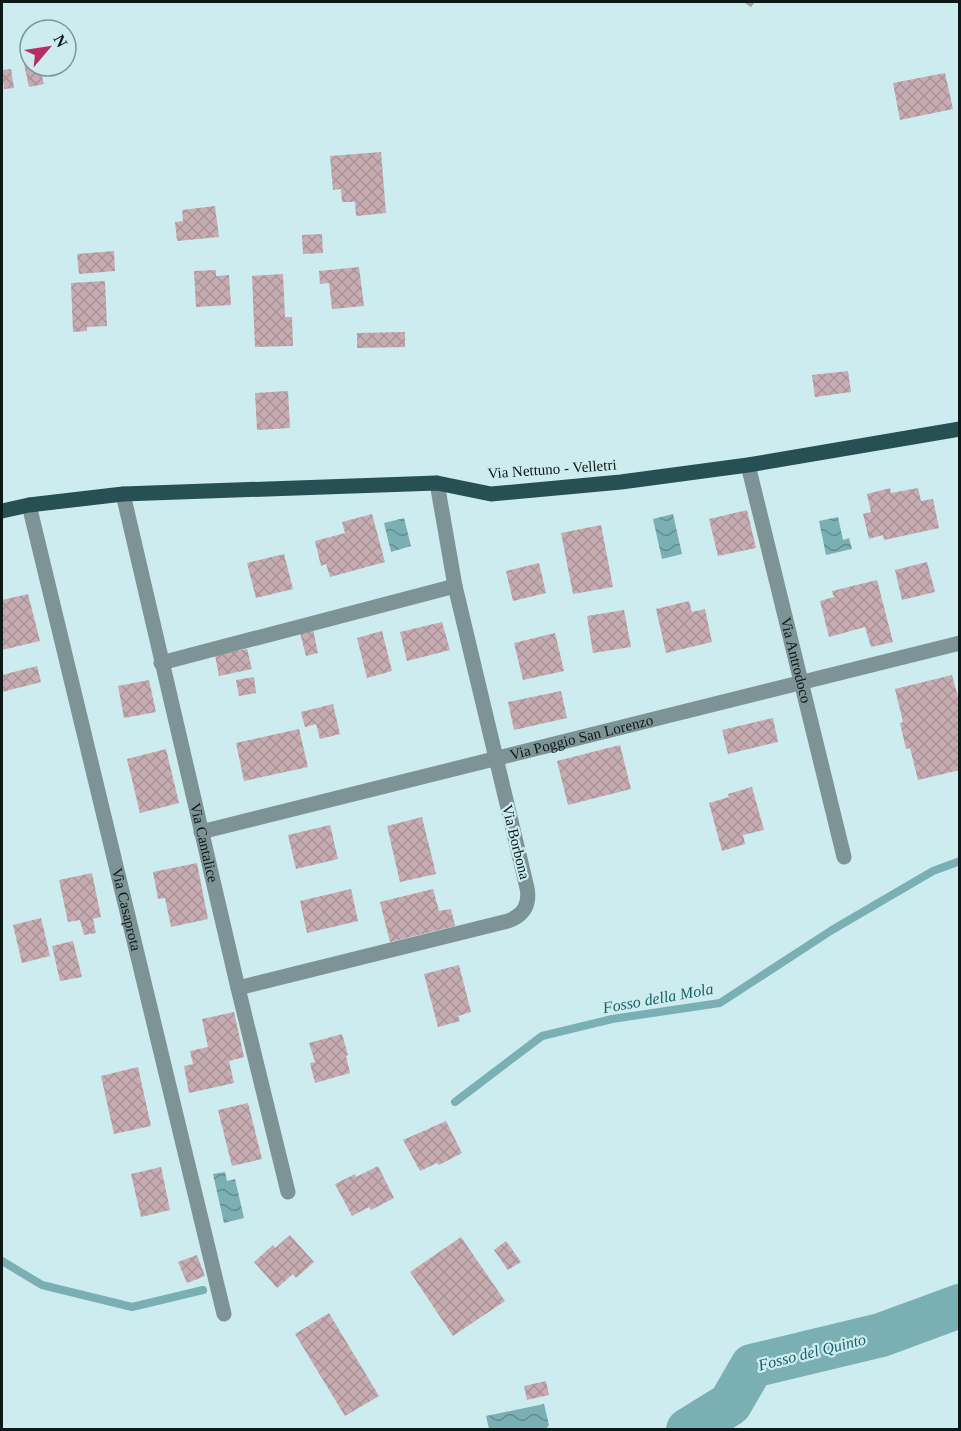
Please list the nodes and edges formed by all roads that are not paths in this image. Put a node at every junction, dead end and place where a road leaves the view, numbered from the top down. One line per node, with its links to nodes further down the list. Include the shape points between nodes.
1 (960, 429): 2 (main road, Via Nettuno - Velletri)
2 (748, 465): 3 (main road, Via Nettuno - Velletri, via 491,494); 10 (street, Via Antrodoco)
3 (437, 483): 4 (main road, Via Nettuno - Velletri); 7 (street, Via Borbona)
4 (123, 494): 5 (main road, Via Nettuno - Velletri); 9 (street, Via Cantalice)
5 (29, 505): 6 (main road, Via Nettuno - Velletri); 16 (street, Via Casaprota)
6 (2, 511)
7 (454, 586): 9 (street); 11 (street, Via Borbona)
8 (960, 643): 10 (street, Via Poggio San Lorenzo)
9 (161, 663): 12 (street, Via Cantalice)
10 (801, 682): 11 (street, Via Poggio San Lorenzo); 13 (street, Via Antrodoco)
11 (495, 758): 12 (street, Via Poggio San Lorenzo); 14 (street, Via Borbona, via 527,888 522,914 508,921)
12 (201, 832): 14 (street, Via Cantalice)
13 (844, 857)
14 (238, 988): 15 (street, Via Cantalice)
15 (288, 1192)
16 (225, 1314)

